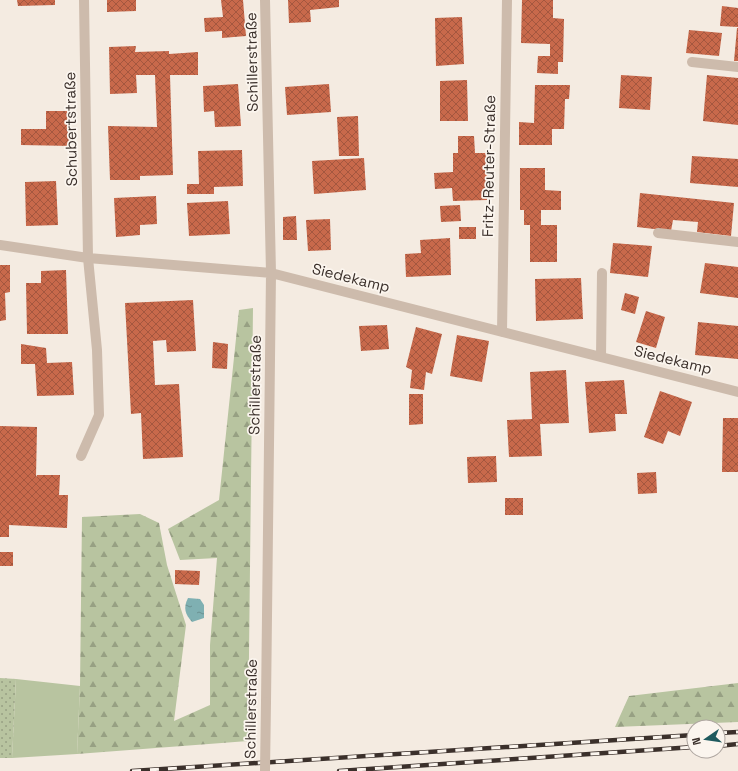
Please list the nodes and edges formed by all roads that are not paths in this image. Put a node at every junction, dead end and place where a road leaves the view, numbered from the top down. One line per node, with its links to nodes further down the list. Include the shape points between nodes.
1 (84, 0): 9 (street, Schubertstraße)
2 (265, 0): 10 (street, Schillerstraße)
3 (507, 0): 12 (street, Fritz-Reuter-Straße)
4 (692, 62): 5 (street)
5 (738, 67)
6 (658, 233): 7 (street)
7 (738, 242)
8 (0, 245): 9 (street, Siedekamp)
9 (88, 258): 10 (street, Siedekamp); 15 (street, via 97,350 99,415)
10 (271, 269): 12 (street, Siedekamp); 16 (street, Schillerstraße, bridge)
11 (602, 273): 13 (street)
12 (502, 332): 13 (street, Siedekamp)
13 (601, 357): 14 (street, Siedekamp)
14 (738, 392)
15 (82, 456)
16 (265, 771)

